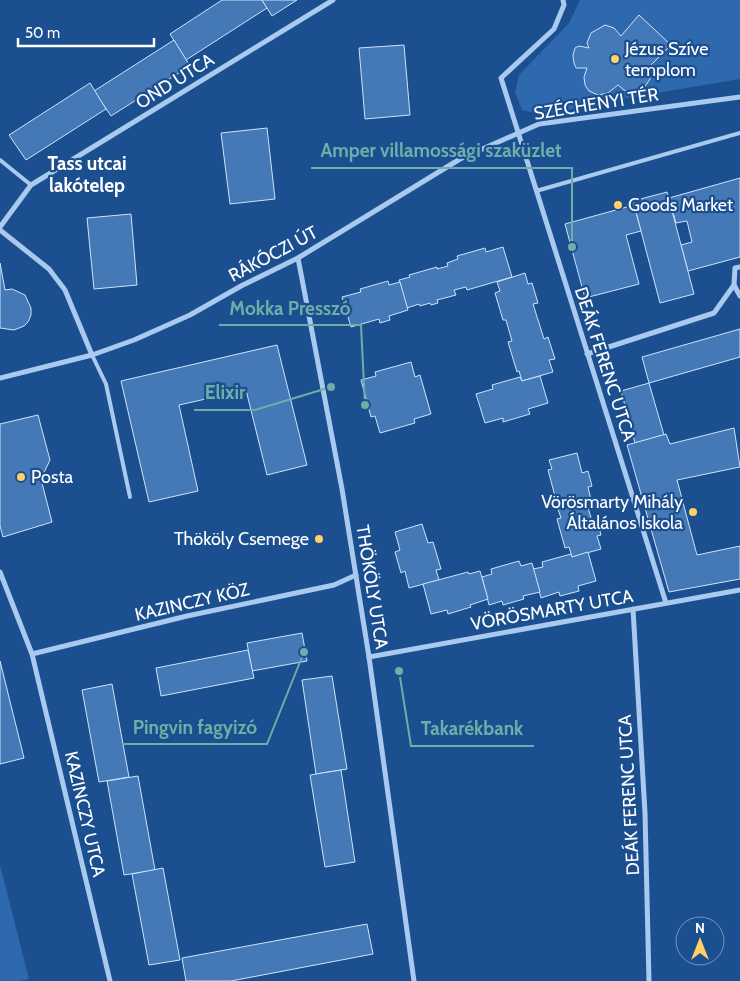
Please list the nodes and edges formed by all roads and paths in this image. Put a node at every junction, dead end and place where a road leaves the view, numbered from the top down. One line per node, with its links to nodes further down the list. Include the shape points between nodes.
1 (333, 0): 7 (street, OND UTCA)
2 (563, 0): 4 (street, DEÁK FERENC UTCA, via 554,29 501,78)
3 (740, 97): 4 (street, SZÉCHENYI TÉR, via 539,124)
4 (517, 133): 8 (street, DEÁK FERENC UTCA); 10 (street, RÁKÓCZI ÚT, via 460,159)
5 (740, 133): 8 (lane)
6 (0, 160): 7 (lane)
7 (31, 185): 9 (street)
8 (536, 192): 14 (street, DEÁK FERENC UTCA)
9 (0, 228): 15 (street, via 50,269 65,290)
10 (298, 258): 15 (street, RÁKÓCZI ÚT, via 190,315); 19 (street, THÖKÖLY UTCA)
11 (740, 267): 12 (street, via 735,268)
12 (734, 285): 13 (street); 14 (street, via 714,313)
13 (740, 296)
14 (587, 354): 21 (street, DEÁK FERENC UTCA)
15 (92, 355): 16 (street, RÁKÓCZI ÚT); 17 (lane, via 106,384)
16 (0, 378)
17 (130, 497)
18 (0, 572): 23 (street, KAZINCZY UTCA)
19 (356, 575): 23 (street, KAZINCZY KÖZ, via 334,585 187,616); 24 (street, THÖKÖLY UTCA)
20 (740, 590): 21 (street, VÖRÖSMARTY UTCA)
21 (666, 603): 22 (street, VÖRÖSMARTY UTCA)
22 (633, 609): 24 (street, VÖRÖSMARTY UTCA); 27 (street, DEÁK FERENC UTCA, via 645,814)
23 (32, 654): 25 (street, KAZINCZY UTCA)
24 (369, 657): 26 (street, THÖKÖLY UTCA)
25 (110, 981)
26 (414, 981)
27 (649, 981)

